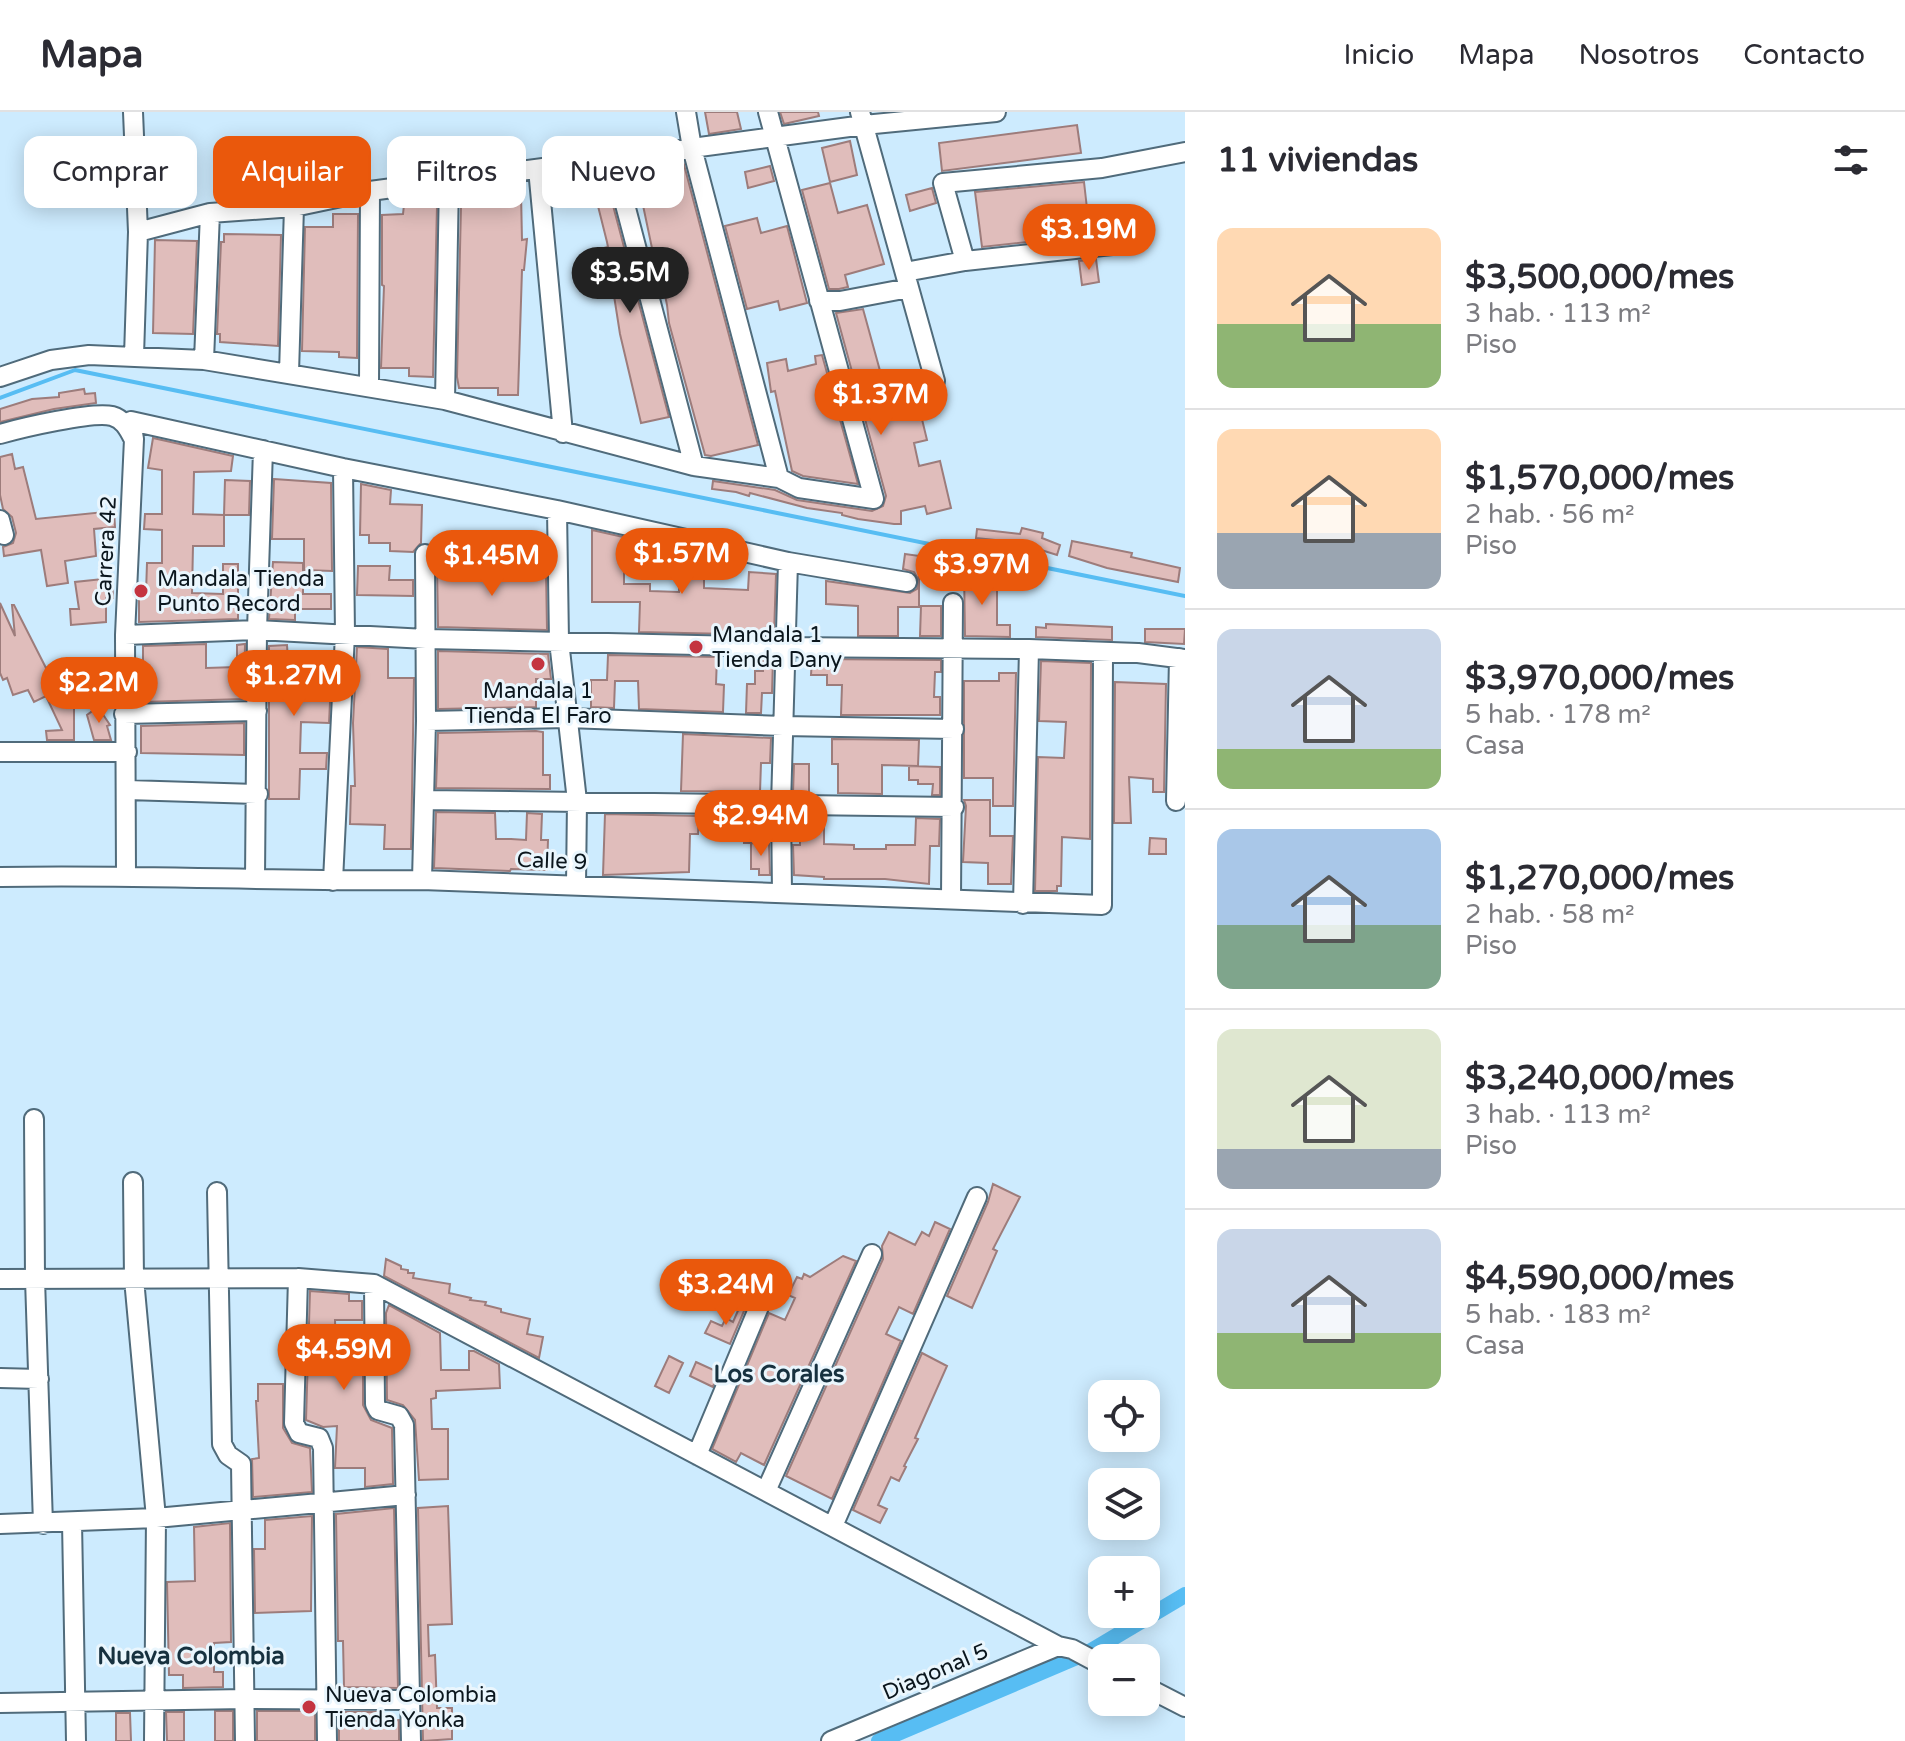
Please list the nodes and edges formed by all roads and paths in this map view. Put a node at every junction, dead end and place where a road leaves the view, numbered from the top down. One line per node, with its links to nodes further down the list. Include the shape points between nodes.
1 (133, 112): 20 (street)
2 (686, 112): 8 (street)
3 (768, 112): 7 (street)
4 (996, 112): 5 (street)
5 (945, 115): 6 (street)
6 (862, 118): 7 (street); 23 (street)
7 (774, 137): 8 (street); 24 (street)
8 (692, 148): 9 (street); 38 (street)
9 (684, 149)
10 (1185, 152): 22 (street, via 1102,168 943,183)
11 (542, 168): 12 (street)
12 (538, 169): 13 (street); 33 (street)
13 (526, 171)
14 (280, 208): 19 (street)
15 (294, 208): 27 (street)
16 (370, 208): 30 (street)
17 (449, 208): 31 (street)
18 (626, 208): 36 (street)
19 (210, 213): 20 (street); 26 (street)
20 (138, 232): 25 (street)
21 (1112, 245): 22 (street)
22 (965, 261): 23 (street)
23 (907, 280): 24 (street, via 855,299); 29 (street)
24 (819, 301): 38 (street, via 874,499 799,488)
25 (134, 356): 26 (street); 28 (street, via 51,360)
26 (204, 360): 27 (street)
27 (289, 373): 30 (street)
28 (0, 377)
29 (935, 381)
30 (369, 387): 31 (street)
31 (445, 400): 33 (street)
32 (132, 430): 34 (street, via 109,415); 35 (street); 46 (street, Carrera 42)
33 (563, 433): 36 (street)
34 (0, 434)
35 (263, 450): 37 (street); 44 (street)
36 (694, 466): 38 (street)
37 (343, 468): 39 (street); 45 (street)
38 (779, 478)
39 (557, 510): 41 (street); 48 (street)
40 (425, 554): 47 (street)
41 (788, 562): 42 (street); 49 (street)
42 (907, 582)
43 (953, 603): 50 (street)
44 (257, 630): 45 (street); 46 (street); 54 (street)
45 (345, 634): 47 (street); 73 (street)
46 (125, 635): 55 (street, Carrera 42)
47 (426, 639): 48 (street); 57 (street)
48 (559, 641): 49 (street); 56 (street)
49 (785, 647): 50 (street); 58 (street)
50 (953, 649): 51 (street); 59 (street)
51 (1029, 649): 52 (street); 77 (street)
52 (1103, 654): 53 (street); 77 (street, Calle 9, via 1102,905)
53 (1182, 659): 66 (street)
54 (257, 711): 55 (street); 63 (street)
55 (124, 714): 61 (street, Carrera 42)
56 (568, 718): 57 (street); 58 (street); 65 (street)
57 (426, 721): 64 (street)
58 (783, 726): 59 (street); 67 (street)
59 (954, 729): 68 (street)
60 (0, 752): 61 (street)
61 (127, 752): 62 (street, Carrera 42)
62 (127, 790): 63 (street); 69 (street, Carrera 42)
63 (258, 794): 71 (street)
64 (425, 800): 65 (street); 72 (street)
65 (577, 801): 67 (street); 74 (street)
66 (1176, 801)
67 (781, 805): 68 (street); 75 (street)
68 (954, 807): 76 (street)
69 (126, 875): 70 (street, Calle 9); 71 (street, Calle 9)
70 (0, 877)
71 (255, 879): 73 (street, Calle 9)
72 (422, 880): 73 (street, Calle 9); 74 (street, Calle 9)
73 (333, 881)
74 (576, 885): 75 (street, Calle 9)
75 (782, 893): 76 (street, Calle 9)
76 (951, 899): 77 (street, Calle 9)
77 (1023, 904)
78 (34, 1119): 85 (street)
79 (133, 1182): 86 (street)
80 (217, 1192): 87 (street)
81 (977, 1197): 101 (street)
82 (872, 1254): 93 (street)
83 (298, 1278): 87 (street); 88 (street); 95 (street, via 294,1423 299,1433 319,1438 323,1448)
84 (0, 1279): 85 (street)
85 (35, 1279): 86 (street); 91 (street)
86 (134, 1279): 87 (street); 97 (street)
87 (218, 1279): 96 (street, via 222,1444 241,1464)
88 (374, 1284): 92 (street); 94 (street, via 375,1404 378,1410 399,1416 404,1425)
89 (761, 1302): 92 (street)
90 (0, 1378): 91 (street)
91 (39, 1379): 100 (street)
92 (697, 1455): 93 (street)
93 (766, 1491): 101 (street)
94 (406, 1495): 95 (street); 107 (street)
95 (324, 1504): 96 (street); 106 (street)
96 (241, 1509): 97 (street); 105 (street)
97 (156, 1518): 98 (street); 108 (street)
98 (72, 1522): 100 (street); 109 (street)
99 (0, 1524): 100 (street)
100 (43, 1524)
101 (833, 1526): 102 (street)
102 (1065, 1647): 103 (street); 117 (street, Diagonal 5)
103 (1088, 1657)
104 (1160, 1694): 111 (street)
105 (245, 1699): 106 (street); 108 (street); 114 (street)
106 (326, 1699): 107 (street); 115 (street)
107 (410, 1700): 116 (street)
108 (153, 1701): 109 (street); 113 (street)
109 (75, 1702): 110 (street); 112 (street)
110 (0, 1703)
111 (1185, 1707)
112 (76, 1741)
113 (154, 1741)
114 (245, 1741)
115 (327, 1741)
116 (411, 1741)
117 (831, 1741)

